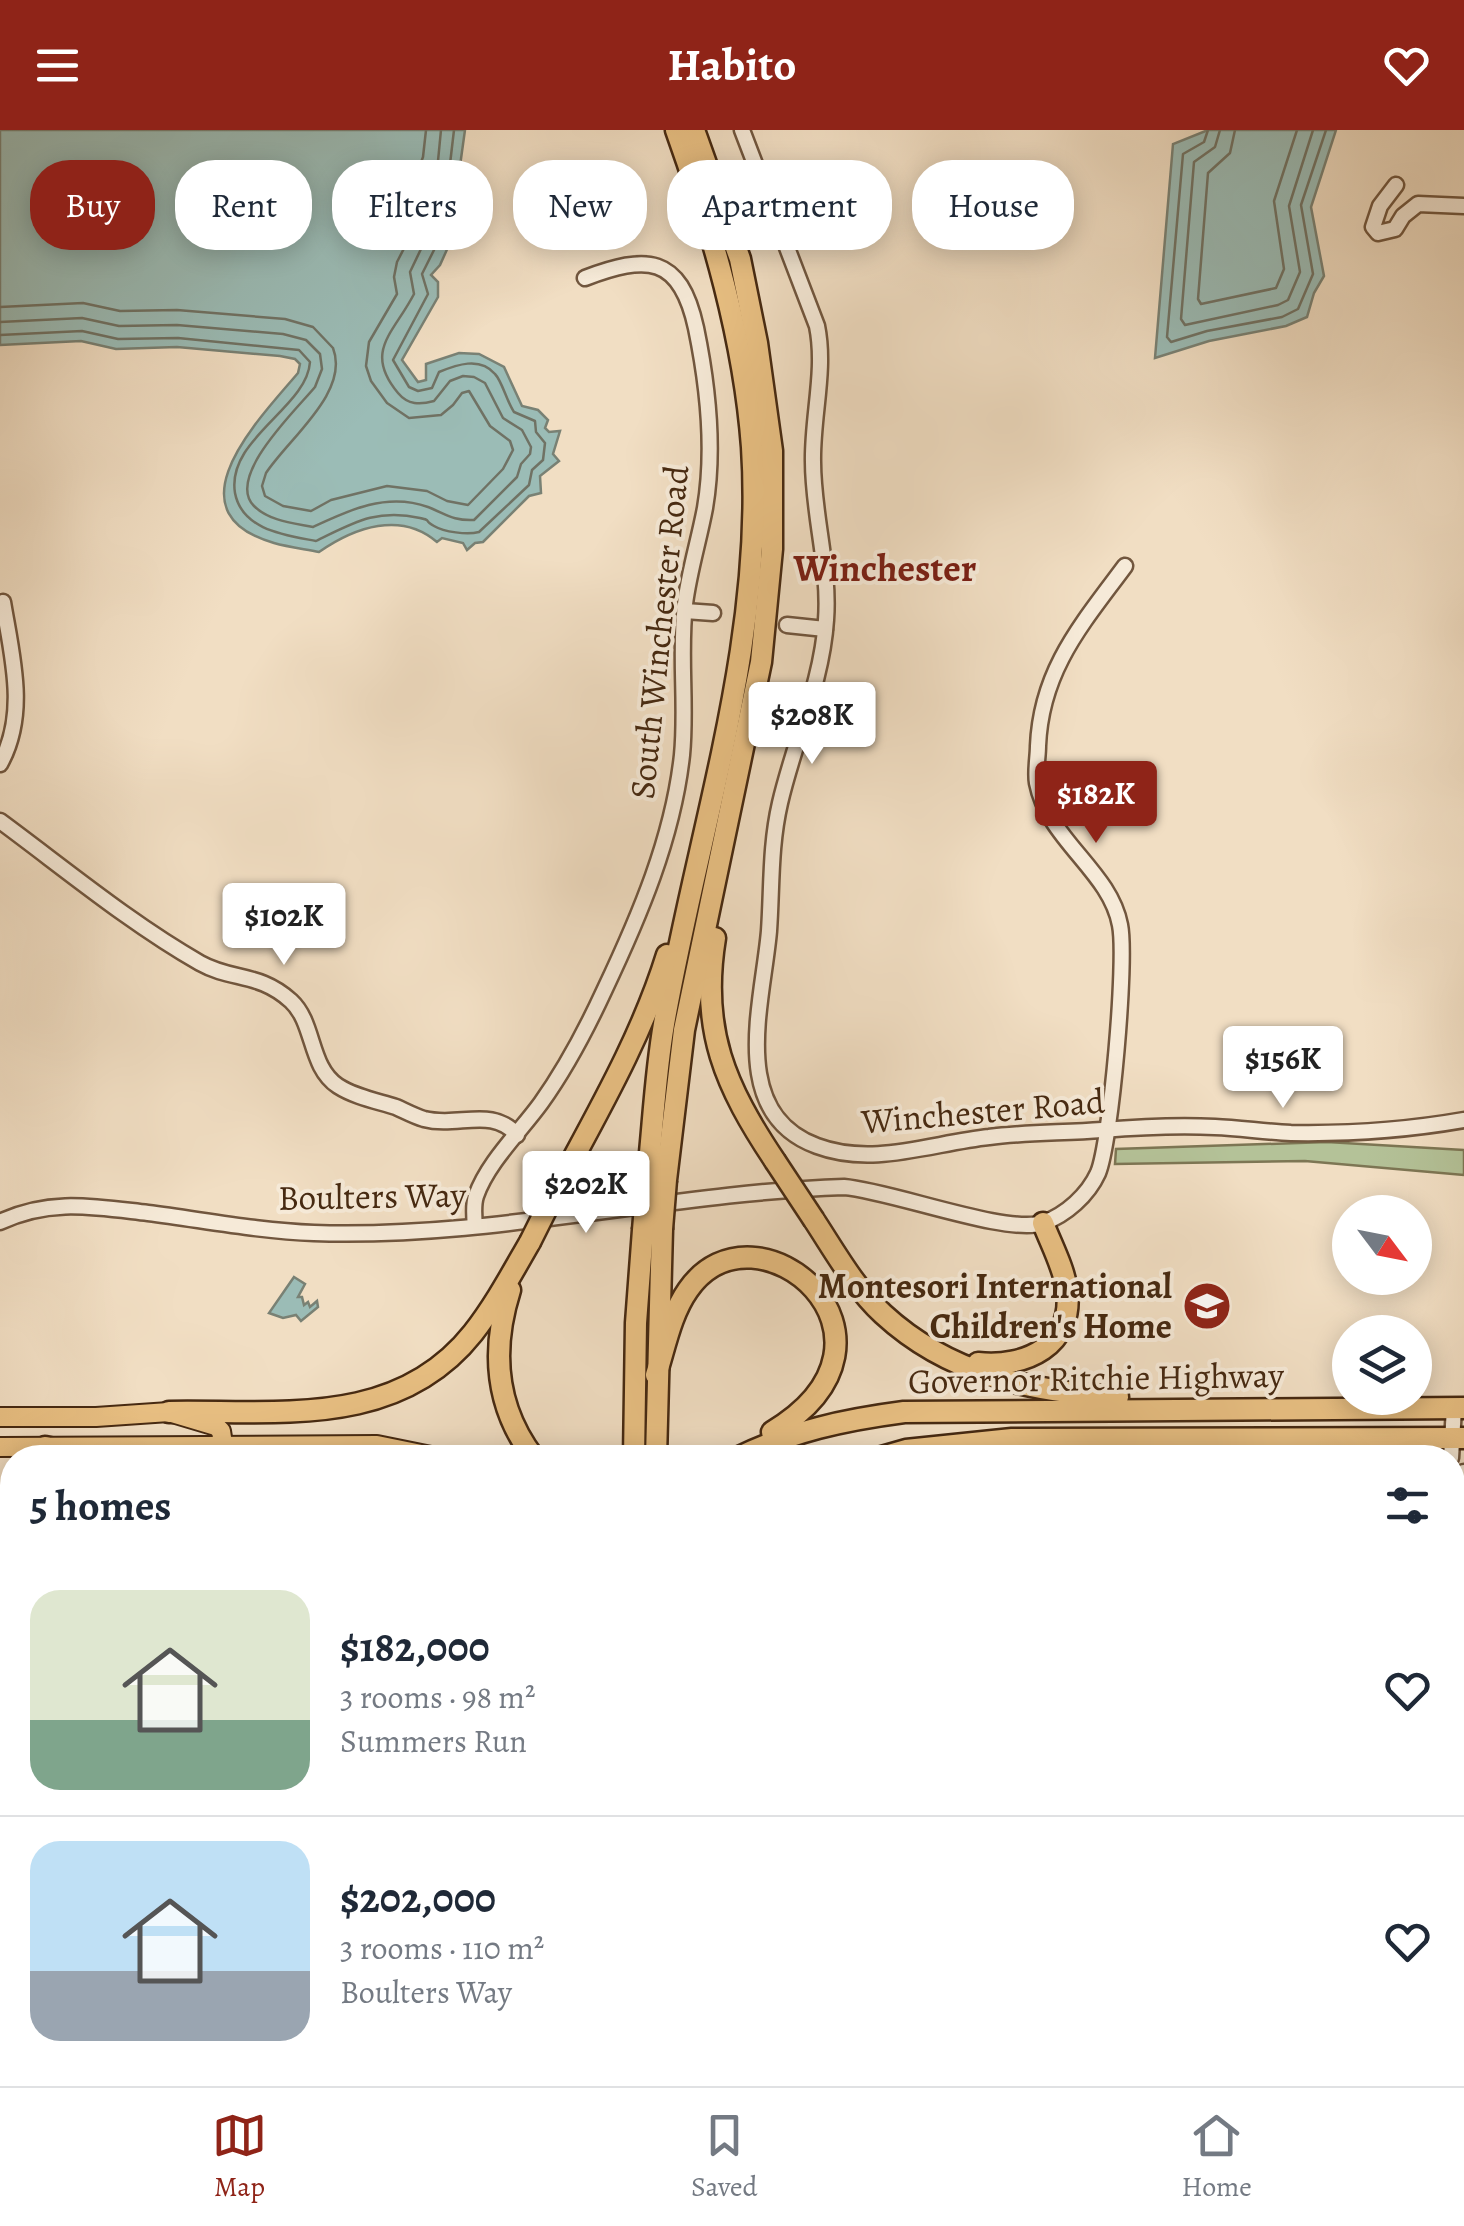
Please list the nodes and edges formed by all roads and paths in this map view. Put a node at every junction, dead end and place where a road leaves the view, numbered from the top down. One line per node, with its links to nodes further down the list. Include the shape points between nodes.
1 (676, 130): 16 (highway, via 719,263 752,446 752,543 740,656)
2 (694, 130): 13 (highway, via 740,259 772,451 772,550)
3 (742, 130): 12 (street, Winchester Road, via 822,349 812,466)
4 (1396, 185): 5 (street, via 1380,206 1373,227 1378,232 1396,229 1418,204)
5 (1464, 206)
6 (585, 278): 9 (street, South Winchester Road, via 617,266 661,266 679,284 694,322 709,417 708,467)
7 (1125, 566): 18 (street, via 1082,623 1045,690 1036,782 1049,817 1106,890 1120,925)
8 (4, 602): 14 (street, via 17,686)
9 (684, 612): 10 (street); 19 (street, South Winchester Road, via 682,759 650,887 575,1050)
10 (712, 614)
11 (787, 625): 12 (street)
12 (825, 629): 18 (street, Winchester Road, via 771,851 756,1064 762,1091 798,1136 852,1155 1000,1135)
13 (760, 662): 20 (highway); 26 (highway, bridge, via 712,959 716,1042 744,1114 814,1220 865,1294)
14 (0, 764)
15 (0, 821): 19 (street, via 170,945 206,966 264,981 293,1003 335,1085 424,1119 490,1119)
16 (702, 848): 20 (highway, via 664,1025); 25 (highway, bridge, via 659,982)
17 (1464, 1120): 18 (street, Winchester Road, via 1334,1133)
18 (1107, 1130): 22 (street, via 1092,1184)
19 (518, 1135): 23 (street, South Winchester Road, via 476,1195)
20 (657, 1181): 24 (highway, bridge)
21 (0, 1222): 23 (street, Boulters Way, via 62,1204 313,1233)
22 (1043, 1223): 23 (street, Boulters Way, via 1005,1224 844,1187); 26 (highway, via 1067,1289 1063,1325 1045,1350 1034,1358 982,1364)
23 (474, 1226)
24 (652, 1230): 27 (highway); 36 (highway, via 636,1322)
25 (530, 1242): 30 (highway, via 472,1335 434,1371 395,1394 331,1409); 35 (highway, via 505,1306 498,1366 510,1418)
26 (917, 1341): 28 (highway, via 978,1374 1072,1394)
27 (656, 1376): 37 (highway); 38 (highway, via 678,1310 706,1272 750,1258 793,1270 813,1284 828,1305 834,1359 806,1408)
28 (1264, 1408): 29 (highway, Governor Ritchie Highway); 39 (highway, Governor Ritchie Highway, via 904,1412 844,1420)
29 (1459, 1408): 33 (street)
30 (169, 1412): 31 (main road); 34 (main road, via 208,1421)
31 (0, 1417)
32 (1198, 1440): 33 (highway, Governor Ritchie Highway); 40 (highway, Governor Ritchie Highway, via 1012,1438); 41 (highway)
33 (1456, 1444)
34 (222, 1445)
35 (526, 1445)
36 (634, 1445)
37 (656, 1445)
38 (754, 1445)
39 (762, 1445)
40 (950, 1445)
41 (1124, 1445)

